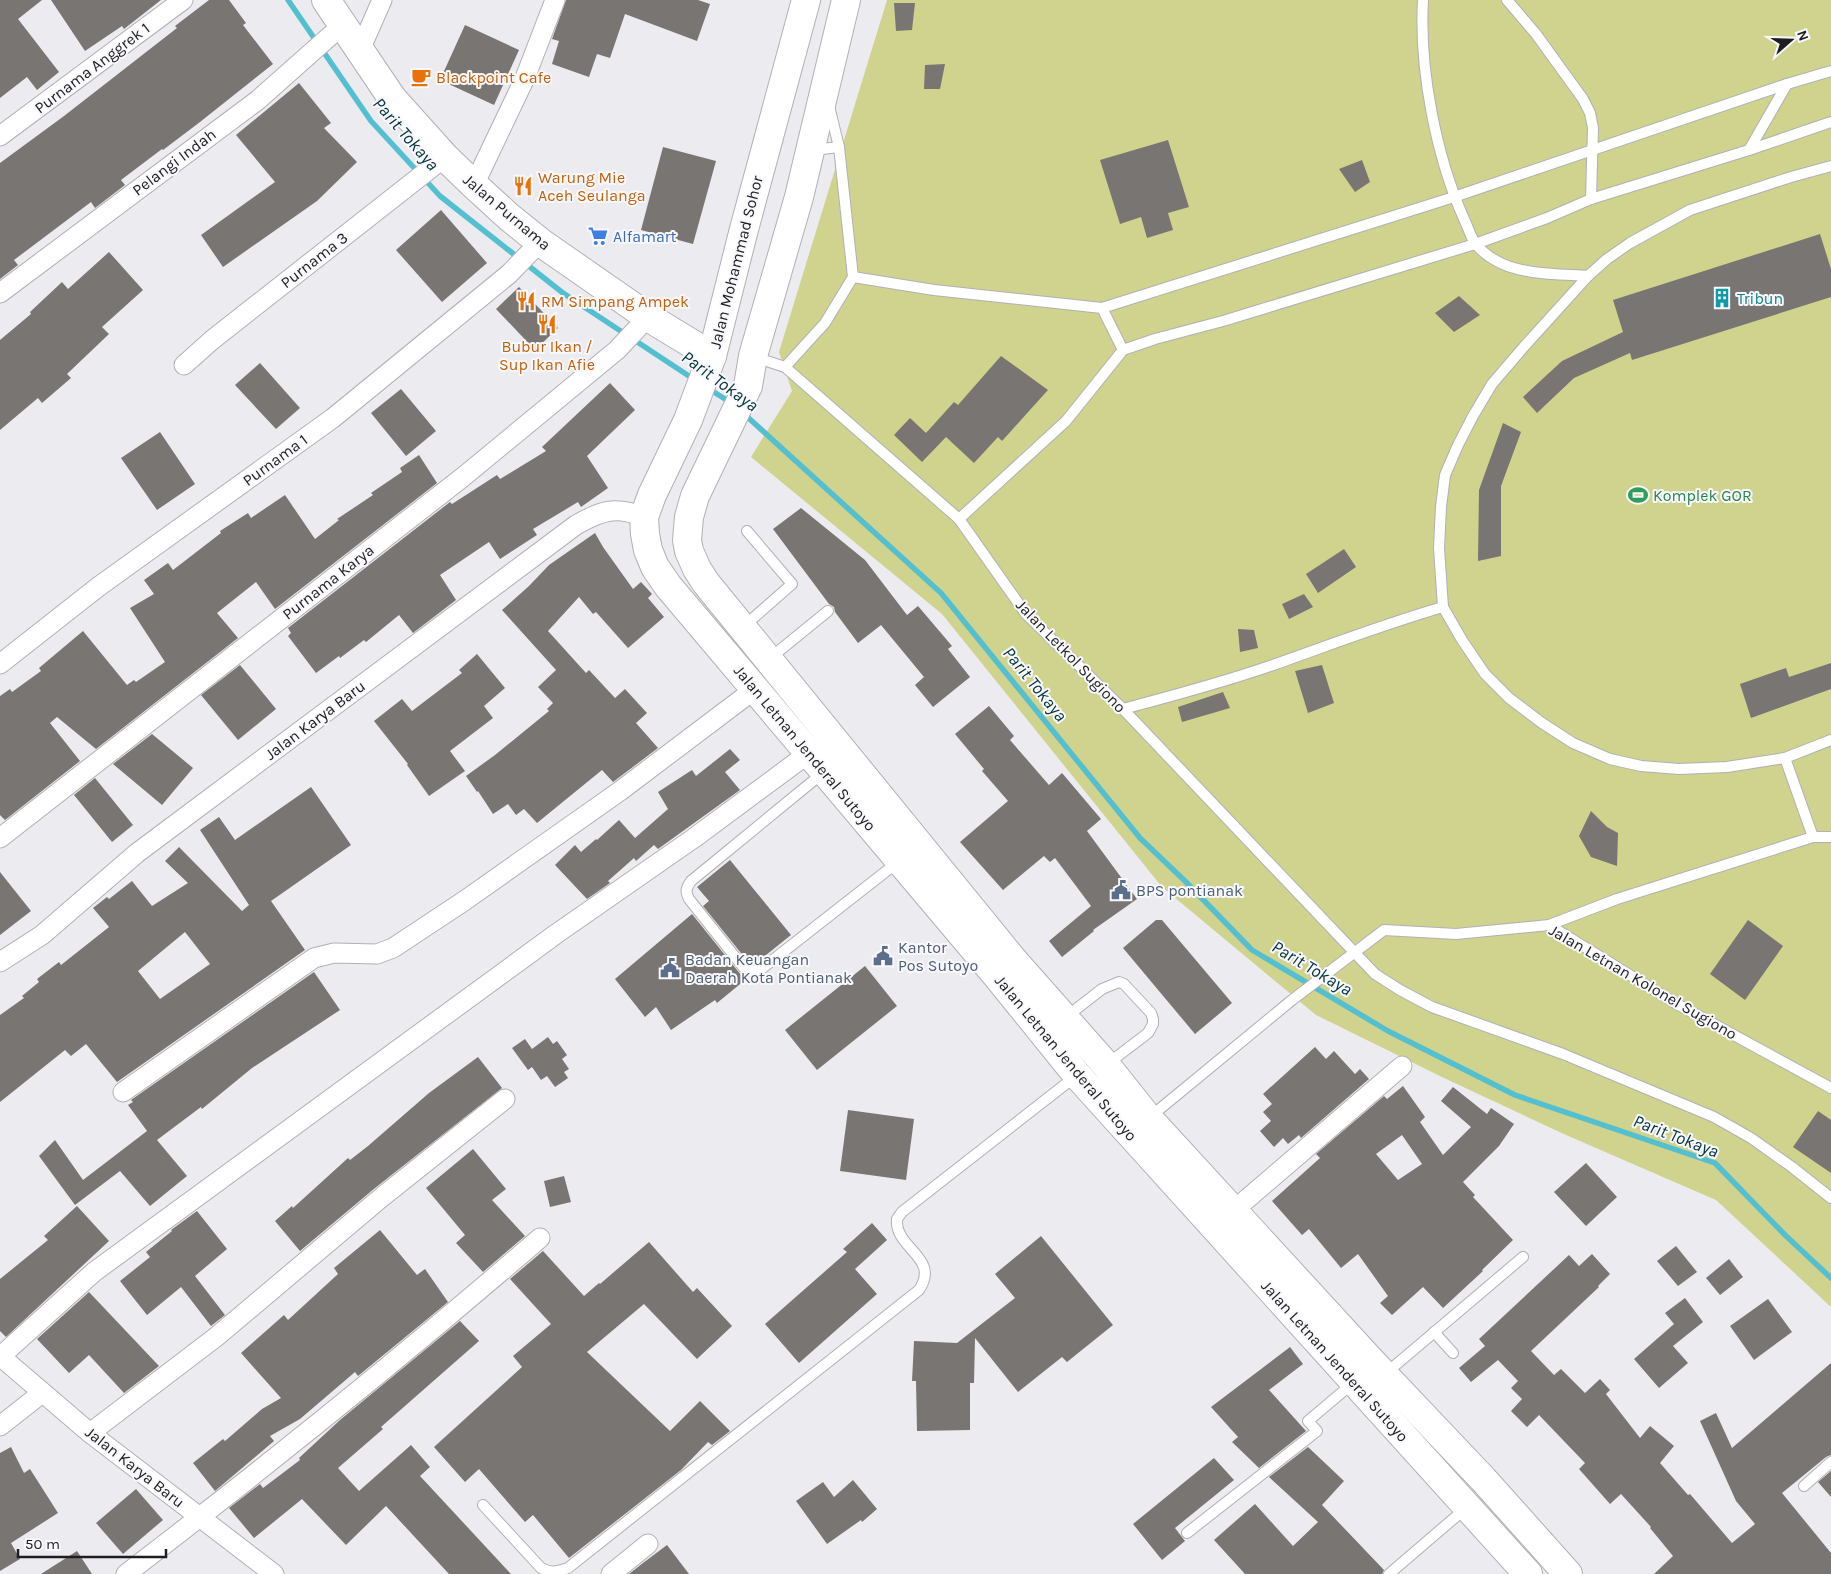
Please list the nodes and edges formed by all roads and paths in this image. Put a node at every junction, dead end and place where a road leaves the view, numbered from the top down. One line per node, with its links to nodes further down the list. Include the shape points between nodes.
1 (184, 0): 15 (street, Purnama Anggrek 1)
2 (326, 0): 9 (street, Jalan Purnama)
3 (382, 0): 10 (street)
4 (555, 0): 22 (street, via 525,78)
5 (806, 0): 34 (street, Jalan Mohammad Sohor)
6 (846, 0): 13 (street)
7 (1424, 0): 23 (lane, via 1425,69)
8 (1507, 0): 18 (lane, via 1583,98 1590,112)
9 (337, 31): 10 (street, Jalan Purnama); 29 (street, Pelangi Indah, via 258,100)
10 (360, 50): 20 (street, Jalan Purnama)
11 (1831, 71): 12 (lane)
12 (1787, 84): 18 (lane); 19 (lane)
13 (824, 89): 16 (lane); 17 (street)
14 (1831, 122): 19 (lane)
15 (0, 136)
16 (839, 146): 17 (lane); 28 (lane)
17 (810, 150): 33 (street)
18 (1593, 150): 23 (lane); 24 (lane)
19 (1749, 150): 24 (lane)
20 (437, 163): 22 (street, Jalan Purnama); 35 (street, Purnama 3)
21 (1831, 166): 27 (lane, via 1690,210 1630,243)
22 (474, 185): 26 (street, Jalan Purnama, via 509,217)
23 (1454, 197): 25 (lane); 30 (lane)
24 (1591, 199): 25 (lane)
25 (1475, 244): 27 (lane, via 1494,260 1518,270); 32 (lane)
26 (534, 249): 31 (street, Jalan Purnama); 44 (street, Purnama 1, via 509,274 333,418 98,587)
27 (1588, 276): 40 (lane, via 1492,384 1458,445 1445,475 1441,507 1439,548)
28 (853, 277): 30 (lane, via 934,290); 36 (lane, via 825,323)
29 (0, 293)
30 (1102, 308): 32 (lane)
31 (642, 324): 34 (street, Jalan Purnama); 52 (street, Purnama Karya, via 617,350 463,477)
32 (1123, 350): 38 (lane, via 1066,421)
33 (753, 356): 36 (lane, Jalan Letkol Sugiono); 42 (street, Jalan Letnan Jenderal Sutoyo, via 748,386 695,496 688,517 687,540 697,569)
34 (710, 361): 37 (street, Jalan Mohammad Sohor, via 688,420)
35 (184, 365)
36 (785, 367): 38 (lane, Jalan Letkol Sugiono)
37 (644, 517): 45 (street, Jalan Letnan Jenderal Sutoyo, via 648,550 655,567); 56 (street, Jalan Karya Baru, via 621,510 605,511 576,525 137,853 42,934)
38 (959, 519): 46 (lane, Jalan Letkol Sugiono, via 1026,614)
39 (747, 531): 42 (lane, via 792,584)
40 (1443, 607): 46 (lane, via 1202,688); 48 (lane, via 1485,674 1509,698 1573,743 1610,759 1679,769 1727,767)
41 (828, 611): 43 (lane)
42 (742, 628): 43 (street, Jalan Letnan Jenderal Sutoyo)
43 (768, 660): 57 (street, Jalan Letnan Jenderal Sutoyo)
44 (0, 664)
45 (755, 689): 49 (street, Jalan Letnan Jenderal Sutoyo); 63 (street, via 620,791 394,948 377,954 334,953 314,958)
46 (1123, 709): 55 (lane, Jalan Letkol Sugiono)
47 (1831, 740): 48 (lane)
48 (1785, 758): 50 (lane)
49 (817, 762): 53 (street, Jalan Letnan Jenderal Sutoyo); 53 (lane, via 687,887 689,900 744,968 760,970); 72 (street, via 694,838 532,952 94,1272)
50 (1813, 837): 51 (lane); 54 (lane)
51 (1831, 837)
52 (0, 838)
53 (900, 861): 57 (street, Jalan Letnan Jenderal Sutoyo)
54 (1549, 925): 55 (lane, Jalan Letnan Kolonel Sugiono, via 1456,934 1384,930); 62 (lane, Jalan Letnan Kolonel Sugiono, via 1675,1002)
55 (1354, 953): 65 (lane); 66 (lane, Jalan Letkol Sugiono, via 1375,974 1432,1007 1563,1054 1714,1117 1751,1138)
56 (0, 962)
57 (1006, 969): 58 (street, Jalan Letnan Jenderal Sutoyo); 61 (street, Jalan Letnan Jenderal Sutoyo)
58 (1064, 1019): 59 (street, Jalan Letnan Jenderal Sutoyo); 59 (lane, via 1102,989 1118,982 1124,984 1151,1013 1154,1019 1148,1032)
59 (1106, 1065): 65 (street, Jalan Letnan Jenderal Sutoyo)
60 (1402, 1066): 67 (street)
61 (1077, 1075): 74 (street, Jalan Letnan Jenderal Sutoyo); 80 (lane, via 902,1212 897,1219 898,1232 923,1264 926,1274 920,1290 568,1568 549,1572 541,1568)
62 (1831, 1088)
63 (123, 1092)
64 (506, 1099): 77 (street, via 382,1197 216,1337)
65 (1149, 1119): 67 (street, Jalan Letnan Jenderal Sutoyo)
66 (1831, 1198)
67 (1233, 1211): 73 (street, Jalan Letnan Jenderal Sutoyo)
68 (540, 1238): 82 (street, via 461,1307)
69 (1523, 1257): 70 (lane)
70 (1434, 1332): 71 (lane); 73 (lane)
71 (1453, 1353)
72 (0, 1356): 75 (street, Jalan Karya Baru)
73 (1384, 1375): 90 (street, Jalan Letnan Jenderal Sutoyo)
74 (1354, 1382): 81 (street, Jalan Letnan Jenderal Sutoyo); 83 (lane, via 1308,1421 1317,1431)
75 (42, 1393): 76 (street); 77 (street, Jalan Karya Baru)
76 (0, 1426)
77 (90, 1433): 82 (street, Jalan Karya Baru)
78 (1831, 1462): 79 (lane)
79 (1804, 1486)
80 (483, 1505)
81 (1466, 1507): 88 (lane); 89 (street, Jalan Letnan Jenderal Sutoyo)
82 (199, 1517): 85 (street); 86 (street, Jalan Karya Baru)
83 (1187, 1533)
84 (648, 1544): 87 (street)
85 (126, 1574)
86 (274, 1574)
87 (611, 1574)
88 (1388, 1574)
89 (1528, 1574)
90 (1568, 1574)

